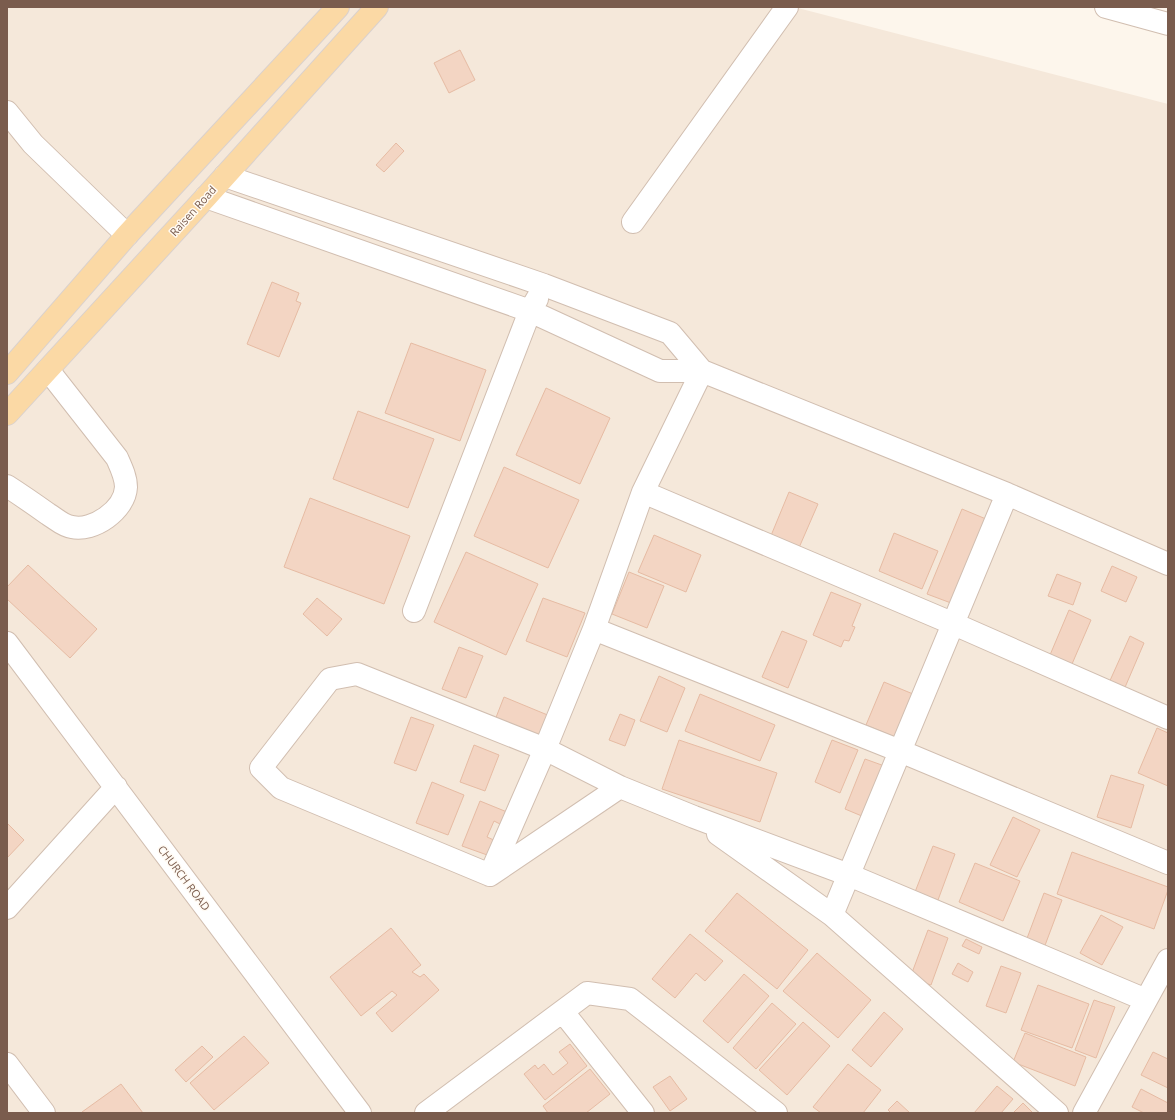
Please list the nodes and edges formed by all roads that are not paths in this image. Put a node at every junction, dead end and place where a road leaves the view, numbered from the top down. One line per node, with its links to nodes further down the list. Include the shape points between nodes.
1 (338, 7): 11 (main road)
2 (377, 7): 8 (main road, Raisen Road)
3 (787, 7): 10 (street)
4 (1106, 7): 5 (street)
5 (1136, 11): 6 (street)
6 (1168, 24)
7 (7, 112): 11 (street, via 33,144)
8 (225, 176): 9 (main road, Raisen Road); 12 (street)
9 (206, 197): 13 (street); 15 (main road, Raisen Road)
10 (633, 222)
11 (127, 235): 14 (main road)
12 (544, 285): 13 (street); 16 (street, via 670,333)
13 (530, 311): 16 (street, via 660,371); 23 (street)
14 (40, 335): 15 (main road); 17 (main road)
15 (54, 363): 18 (main road, Raisen Road); 19 (street, via 117,458 125,480 124,497 100,522 91,526 71,527)
16 (702, 371): 20 (street); 21 (street)
17 (7, 374)
18 (7, 414)
19 (7, 486)
20 (643, 492): 24 (street); 25 (street)
21 (1007, 494): 22 (street); 24 (street)
22 (1168, 564)
23 (414, 611)
24 (954, 624): 27 (street); 29 (street)
25 (594, 629): 28 (street); 29 (street)
26 (7, 643): 30 (street, CHURCH ROAD)
27 (1168, 718)
28 (545, 749): 31 (street); 34 (street); 34 (street, via 357,674 330,679 261,768 281,788)
29 (900, 751): 33 (street); 35 (street)
30 (116, 787): 36 (street); 43 (street, CHURCH ROAD)
31 (620, 787): 32 (street); 34 (street)
32 (694, 817): 35 (street); 37 (street)
33 (1168, 863)
34 (490, 875)
35 (849, 875): 37 (street); 39 (street)
36 (7, 908)
37 (832, 915): 47 (street)
38 (1168, 960): 39 (street)
39 (1146, 1000): 48 (street)
40 (563, 1012): 44 (street); 45 (street); 46 (street, via 587,993 630,999)
41 (7, 1064): 42 (street)
42 (44, 1113)
43 (360, 1113)
44 (426, 1113)
45 (643, 1113)
46 (776, 1113)
47 (1057, 1113)
48 (1084, 1113)

